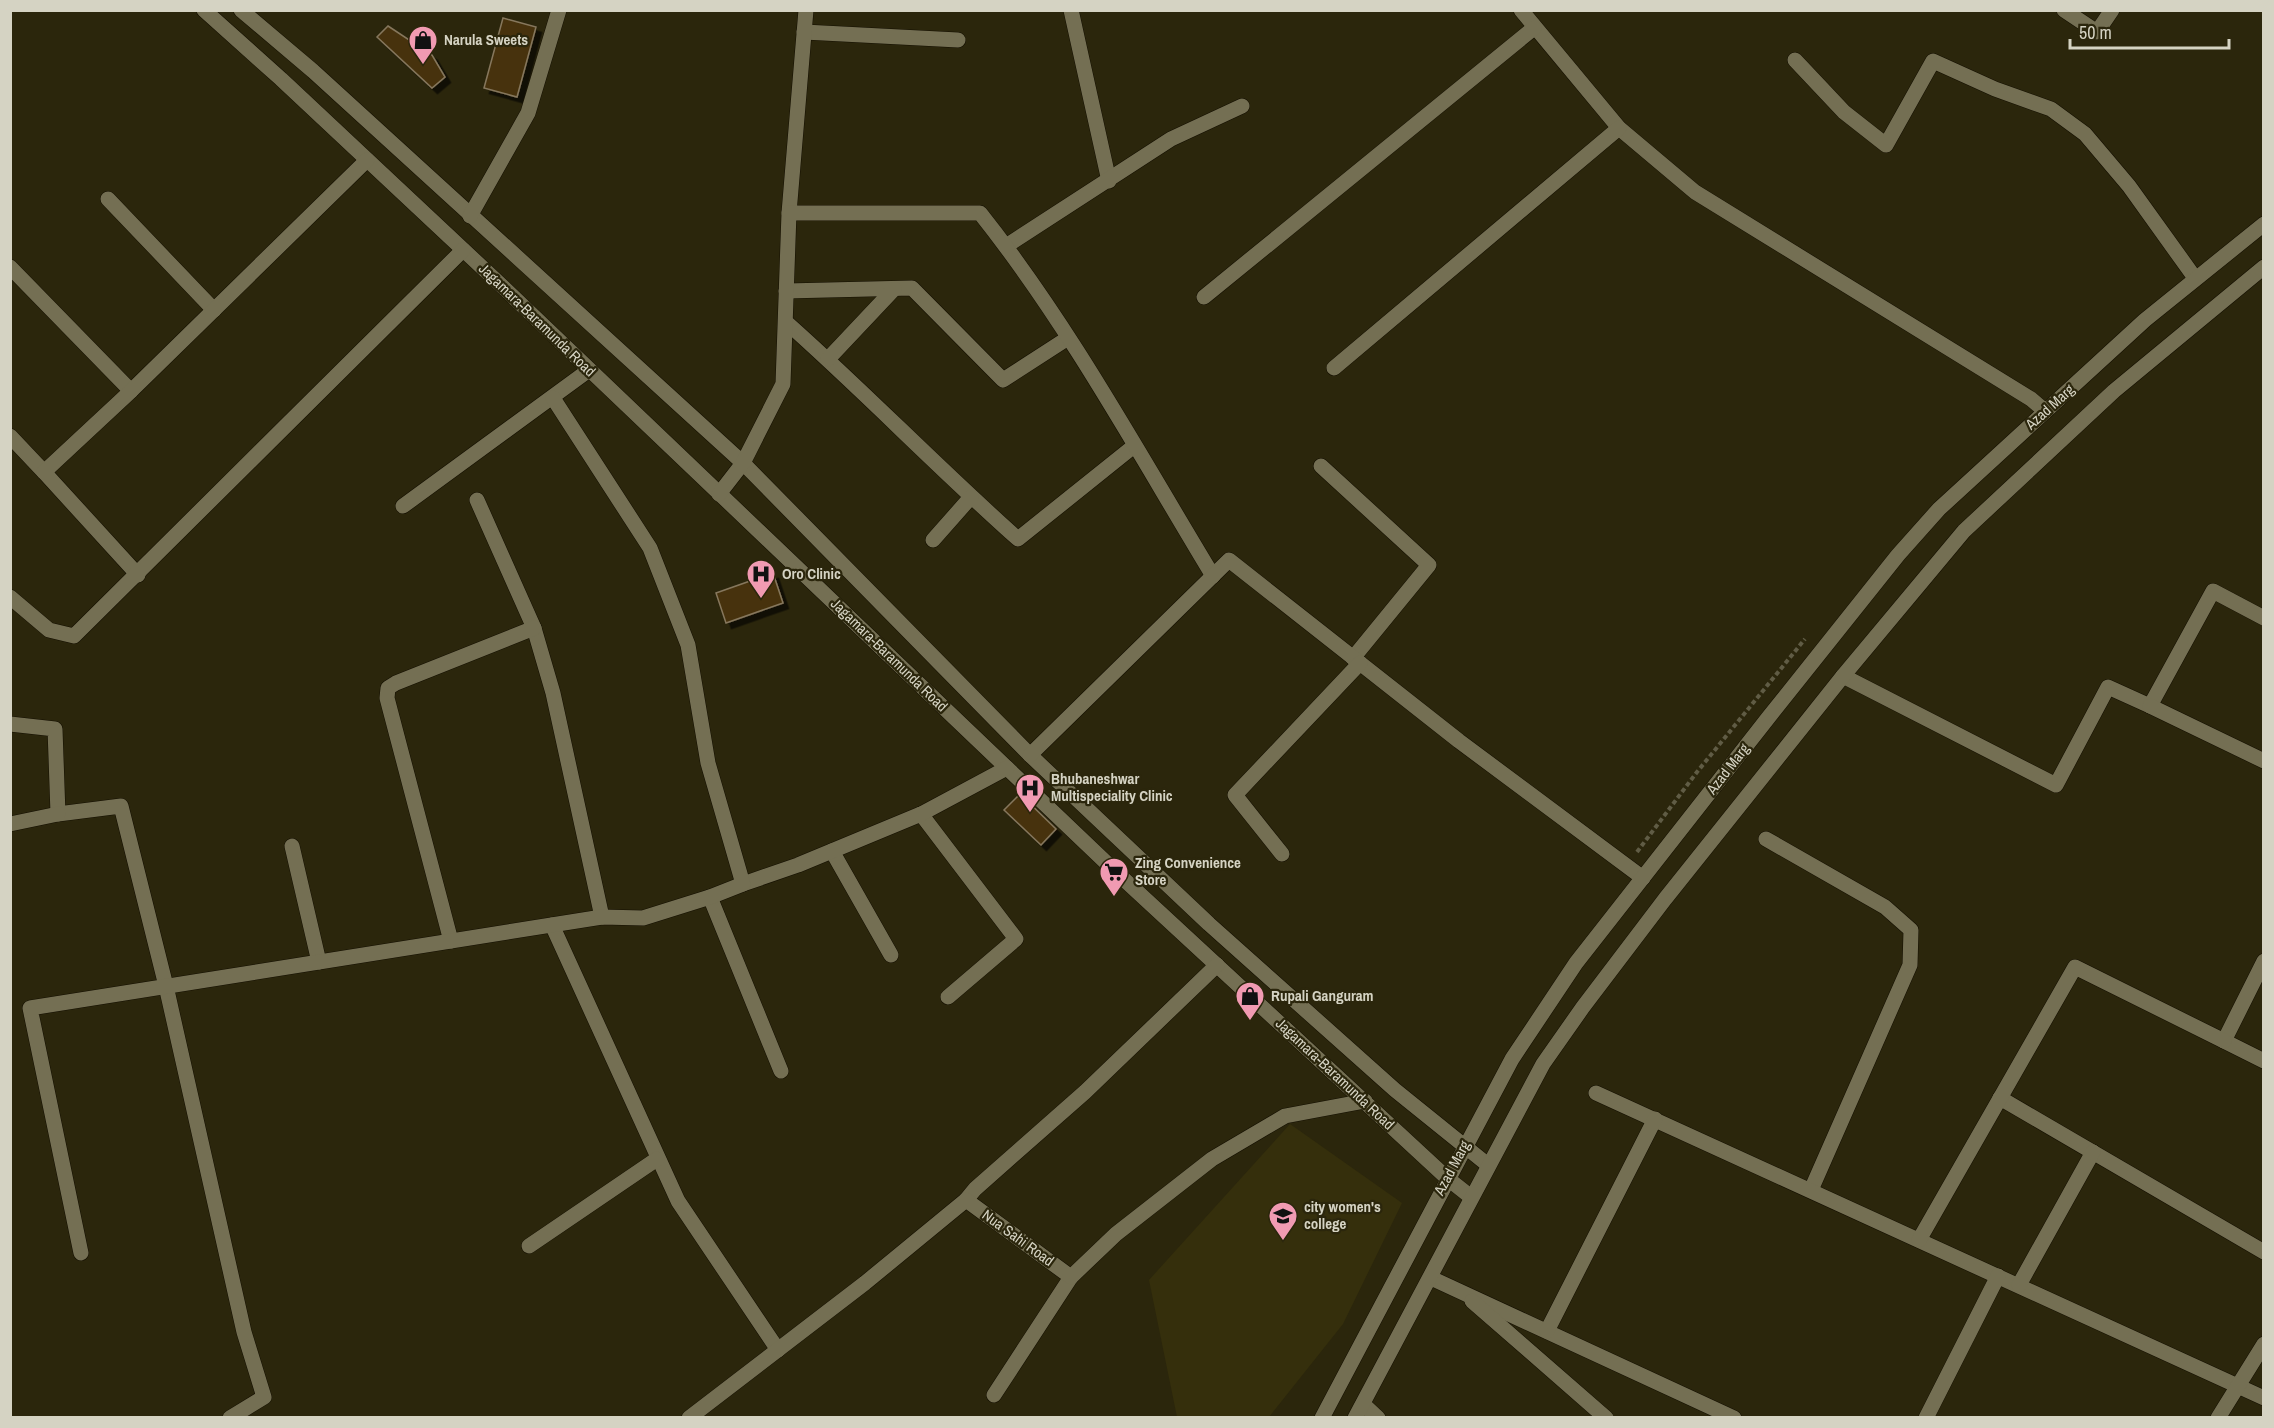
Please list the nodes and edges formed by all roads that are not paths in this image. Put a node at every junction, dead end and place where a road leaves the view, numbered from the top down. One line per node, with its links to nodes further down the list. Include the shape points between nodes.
1 (204, 10): 15 (street, Jagamara-Baramunda Road)
2 (242, 10): 19 (street, Jagamara-Baramunda Road)
3 (559, 10): 19 (street, via 528,113)
4 (806, 10): 10 (street)
5 (1071, 10): 16 (street)
6 (1521, 10): 9 (street)
7 (2064, 10): 8 (street, via 2097,32)
8 (2112, 10)
9 (1534, 28): 14 (street); 28 (street)
10 (804, 33): 11 (street); 18 (street)
11 (958, 40)
12 (1794, 60): 25 (street, via 1844,112 1886,145 1933,61 2051,109 2093,143)
13 (1242, 106): 16 (street, via 1171,139)
14 (1619, 128): 33 (street); 37 (street, via 1695,192 2031,399)
15 (367, 160): 22 (street, Jagamara-Baramunda Road); 29 (street)
16 (1109, 181): 21 (street)
17 (108, 199): 29 (street)
18 (789, 213): 21 (street, via 980,213); 27 (street)
19 (470, 216): 40 (street, Jagamara-Baramunda Road)
20 (2264, 224): 25 (street, Azad Marg)
21 (1006, 246): 31 (street)
22 (463, 250): 34 (street, Jagamara-Baramunda Road); 48 (street)
23 (10, 267): 35 (street)
24 (2262, 270): 54 (street, Azad Marg, via 2114,391 1964,531)
25 (2195, 278): 37 (street, Azad Marg)
26 (894, 289): 27 (street); 31 (street, via 912,288 1003,380); 32 (street)
27 (786, 291): 30 (street)
28 (1204, 297)
29 (214, 310): 35 (street)
30 (786, 322): 32 (street); 40 (street, via 783,384)
31 (1068, 338): 39 (street)
32 (828, 359): 44 (street)
33 (1334, 368)
34 (589, 370): 36 (street); 43 (street, Jagamara-Baramunda Road)
35 (131, 391): 42 (street)
36 (553, 398): 46 (street); 68 (street, via 650,548 688,645 708,763)
37 (2044, 411): 67 (street, Azad Marg, via 1939,509 1898,555)
38 (10, 436): 42 (street)
39 (1134, 446): 44 (street, via 1018,539); 49 (street)
40 (743, 464): 43 (street); 57 (street, Jagamara-Baramunda Road)
41 (1322, 466): 53 (street, via 1429,566)
42 (44, 472): 48 (street)
43 (719, 494): 59 (street, Jagamara-Baramunda Road)
44 (971, 497): 47 (street)
45 (477, 500): 52 (street)
46 (403, 506)
47 (933, 540)
48 (138, 575): 50 (street, via 74,636 49,630)
49 (1213, 576): 53 (street, via 1229,560); 57 (street)
50 (10, 597)
51 (2264, 618): 55 (street, via 2213,591)
52 (534, 628): 70 (street, via 553,693); 72 (street, via 388,688 387,698)
53 (1356, 660): 66 (street, via 1235,795); 67 (street)
54 (1843, 676): 55 (street, via 2056,785 2108,687); 89 (street, Azad Marg, via 1583,1007 1543,1064)
55 (2150, 706): 58 (street)
56 (10, 724): 60 (street, via 55,729)
57 (1030, 755): 86 (street, Jagamara-Baramunda Road, via 1209,924 1395,1090)
58 (2264, 761)
59 (1007, 768): 61 (street); 76 (street, Jagamara-Baramunda Road)
60 (58, 814): 62 (street); 77 (street, via 121,806)
61 (921, 814): 65 (street); 78 (street, via 1016,939)
62 (10, 824)
63 (1766, 839): 91 (street, via 1886,907 1911,930 1910,965)
64 (292, 846): 75 (street)
65 (832, 851): 68 (street); 73 (street)
66 (1282, 854)
67 (1643, 878): 86 (street, Azad Marg, via 1569,973 1512,1059)
68 (743, 884): 69 (street)
69 (710, 897): 70 (street, via 643,918); 81 (street)
70 (602, 917): 71 (street)
71 (552, 925): 72 (street); 88 (street)
72 (451, 941): 75 (street)
73 (891, 955)
74 (2264, 961): 79 (street)
75 (319, 962): 77 (street)
76 (1217, 965): 84 (street, Jagamara-Baramunda Road); 93 (street)
77 (166, 986): 97 (street, via 30,1008); 110 (street, via 244,1332 264,1397)
78 (948, 997)
79 (2224, 1041): 80 (street); 83 (street, via 2075,967)
80 (2264, 1061)
81 (781, 1071)
82 (1596, 1093): 85 (street)
83 (2000, 1098): 87 (street); 94 (street)
84 (1365, 1101): 90 (street, Jagamara-Baramunda Road); 99 (street, via 1285,1116 1212,1159 1116,1234)
85 (1655, 1119): 91 (street); 103 (street)
86 (1464, 1146): 89 (street, Jagamara-Baramunda Road); 90 (street, Azad Marg)
87 (2093, 1152): 96 (street); 101 (street)
88 (657, 1159): 95 (street); 105 (street, via 678,1201)
89 (1488, 1165): 92 (street, Azad Marg)
90 (1447, 1178): 92 (street, Jagamara-Baramunda Road); 112 (street, Azad Marg)
91 (1811, 1190): 94 (street)
92 (1471, 1197): 100 (street, Azad Marg)
93 (966, 1200): 99 (street, Nua Sahi Road); 105 (street, Nua Sahi Road)
94 (1919, 1240): 98 (street)
95 (529, 1246)
96 (2264, 1252)
97 (81, 1253)
98 (1998, 1276): 101 (street); 116 (street)
99 (1071, 1277): 107 (street)
100 (1431, 1278): 102 (street); 109 (street, Azad Marg)
101 (2019, 1285): 106 (street)
102 (1459, 1290): 103 (street); 114 (street)
103 (1547, 1331): 115 (street)
104 (2264, 1344): 106 (street)
105 (778, 1350): 111 (street, Nua Sahi Road)
106 (2238, 1386): 108 (street); 117 (street)
107 (994, 1395)
108 (2264, 1398)
109 (1359, 1411): 113 (street)
110 (230, 1418)
111 (689, 1418)
112 (1322, 1418)
113 (1378, 1418)
114 (1606, 1418)
115 (1734, 1418)
116 (1926, 1418)
117 (2218, 1418)

